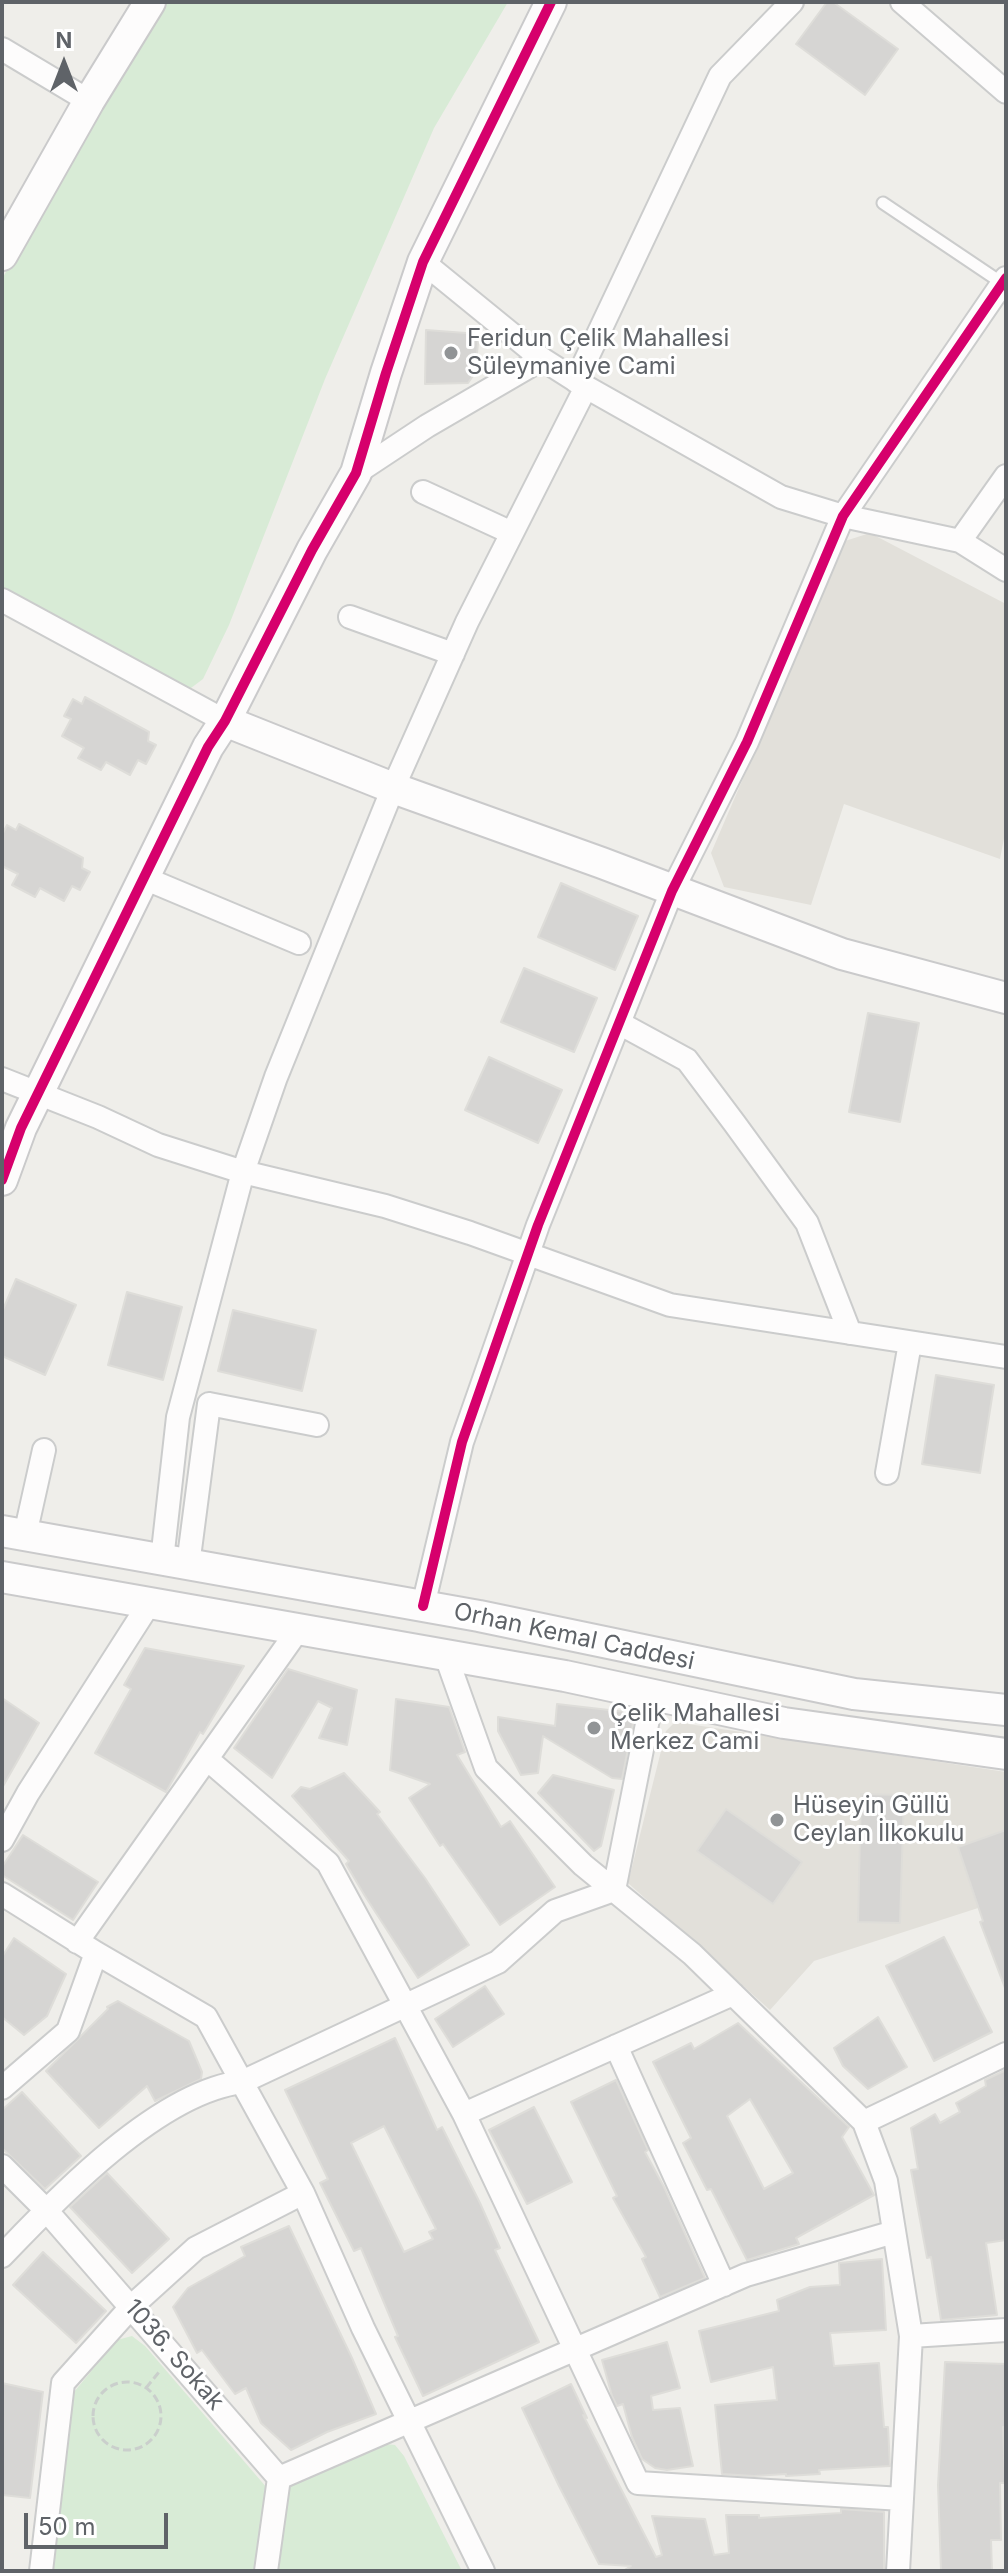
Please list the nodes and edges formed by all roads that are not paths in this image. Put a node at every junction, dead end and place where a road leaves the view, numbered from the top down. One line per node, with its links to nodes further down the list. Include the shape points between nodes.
1 (150, 2): 7 (street)
2 (551, 2): 10 (street)
3 (792, 2): 13 (street, via 720,76)
4 (902, 2): 6 (street)
5 (2, 49): 7 (street)
6 (1006, 92)
7 (89, 101): 9 (street)
8 (883, 203): 11 (lane)
9 (2, 255)
10 (423, 262): 12 (street); 14 (street)
11 (1004, 281): 17 (street)
12 (542, 359): 13 (street); 14 (street)
13 (581, 384): 17 (street, via 781,497); 18 (street)
14 (356, 473): 24 (street)
15 (1006, 476): 19 (street)
16 (423, 492): 18 (street)
17 (843, 516): 19 (street); 27 (street, via 747,742)
18 (512, 533): 23 (street)
19 (960, 541): 20 (street)
20 (1006, 570)
21 (2, 600): 24 (street)
22 (350, 617): 23 (street)
23 (453, 654): 25 (street)
24 (225, 721): 25 (street); 26 (street)
25 (393, 788): 27 (street); 33 (street)
26 (144, 878): 28 (street); 32 (street)
27 (672, 891): 29 (street, via 842,954); 30 (street)
28 (299, 943)
29 (1006, 998)
30 (619, 1023): 35 (street); 36 (street, via 687,1060 735,1124 807,1223)
31 (2, 1079): 32 (street)
32 (38, 1094): 33 (street, via 158,1145); 34 (street)
33 (243, 1172): 35 (street, via 385,1206); 43 (street, via 178,1417)
34 (2, 1180)
35 (527, 1255): 36 (street, via 670,1305); 46 (street, via 462,1442)
36 (850, 1333): 37 (street)
37 (910, 1343): 38 (street); 41 (street)
38 (1006, 1357)
39 (317, 1425): 43 (street, via 209,1404)
40 (44, 1450): 42 (street)
41 (887, 1473)
42 (14, 1533): 43 (street, Orhan Kemal Caddesi)
43 (175, 1563): 46 (street, Orhan Kemal Caddesi)
44 (6, 1586): 45 (street, Orhan Kemal Caddesi)
45 (149, 1604): 47 (street, Orhan Kemal Caddesi); 53 (street)
46 (423, 1606): 50 (street, Orhan Kemal Caddesi, via 854,1694)
47 (298, 1630): 48 (street, Orhan Kemal Caddesi); 52 (street)
48 (446, 1656): 49 (street, Orhan Kemal Caddesi); 54 (street, via 486,1768)
49 (653, 1694): 51 (street, Orhan Kemal Caddesi, via 784,1723); 54 (street)
50 (1006, 1710)
51 (1006, 1754)
52 (207, 1759): 56 (street); 58 (street, via 328,1863)
53 (2, 1840)
54 (614, 1890): 57 (street); 58 (street, via 555,1911 498,1962)
55 (2, 1894): 56 (street)
56 (86, 1948): 61 (street, via 206,2017); 62 (street, via 68,2031)
57 (733, 1994): 59 (street); 64 (street)
58 (406, 2005): 61 (street); 63 (street)
59 (616, 2046): 63 (street); 70 (street)
60 (1006, 2054): 64 (street)
61 (242, 2082): 66 (street); 67 (street, via 224,2084 175,2106 100,2160)
62 (2, 2088)
63 (464, 2114): 74 (street)
64 (864, 2122): 68 (street, via 886,2181)
65 (2, 2166): 67 (street, 1036. Sokak)
66 (303, 2193): 71 (street, via 196,2248); 75 (street)
67 (46, 2210): 69 (street); 71 (street, 1036. Sokak)
68 (894, 2232): 70 (street); 73 (street)
69 (2, 2256)
70 (724, 2285): 74 (street)
71 (132, 2306): 76 (street, 1036. Sokak); 78 (street, via 63,2383)
72 (1006, 2330): 73 (street)
73 (911, 2336): 77 (street)
74 (576, 2350): 75 (street); 77 (street, via 638,2483)
75 (409, 2422): 76 (street); 80 (street)
76 (279, 2478): 79 (street)
77 (902, 2499): 81 (street)
78 (41, 2571)
79 (266, 2571)
80 (483, 2571)
81 (898, 2571)

